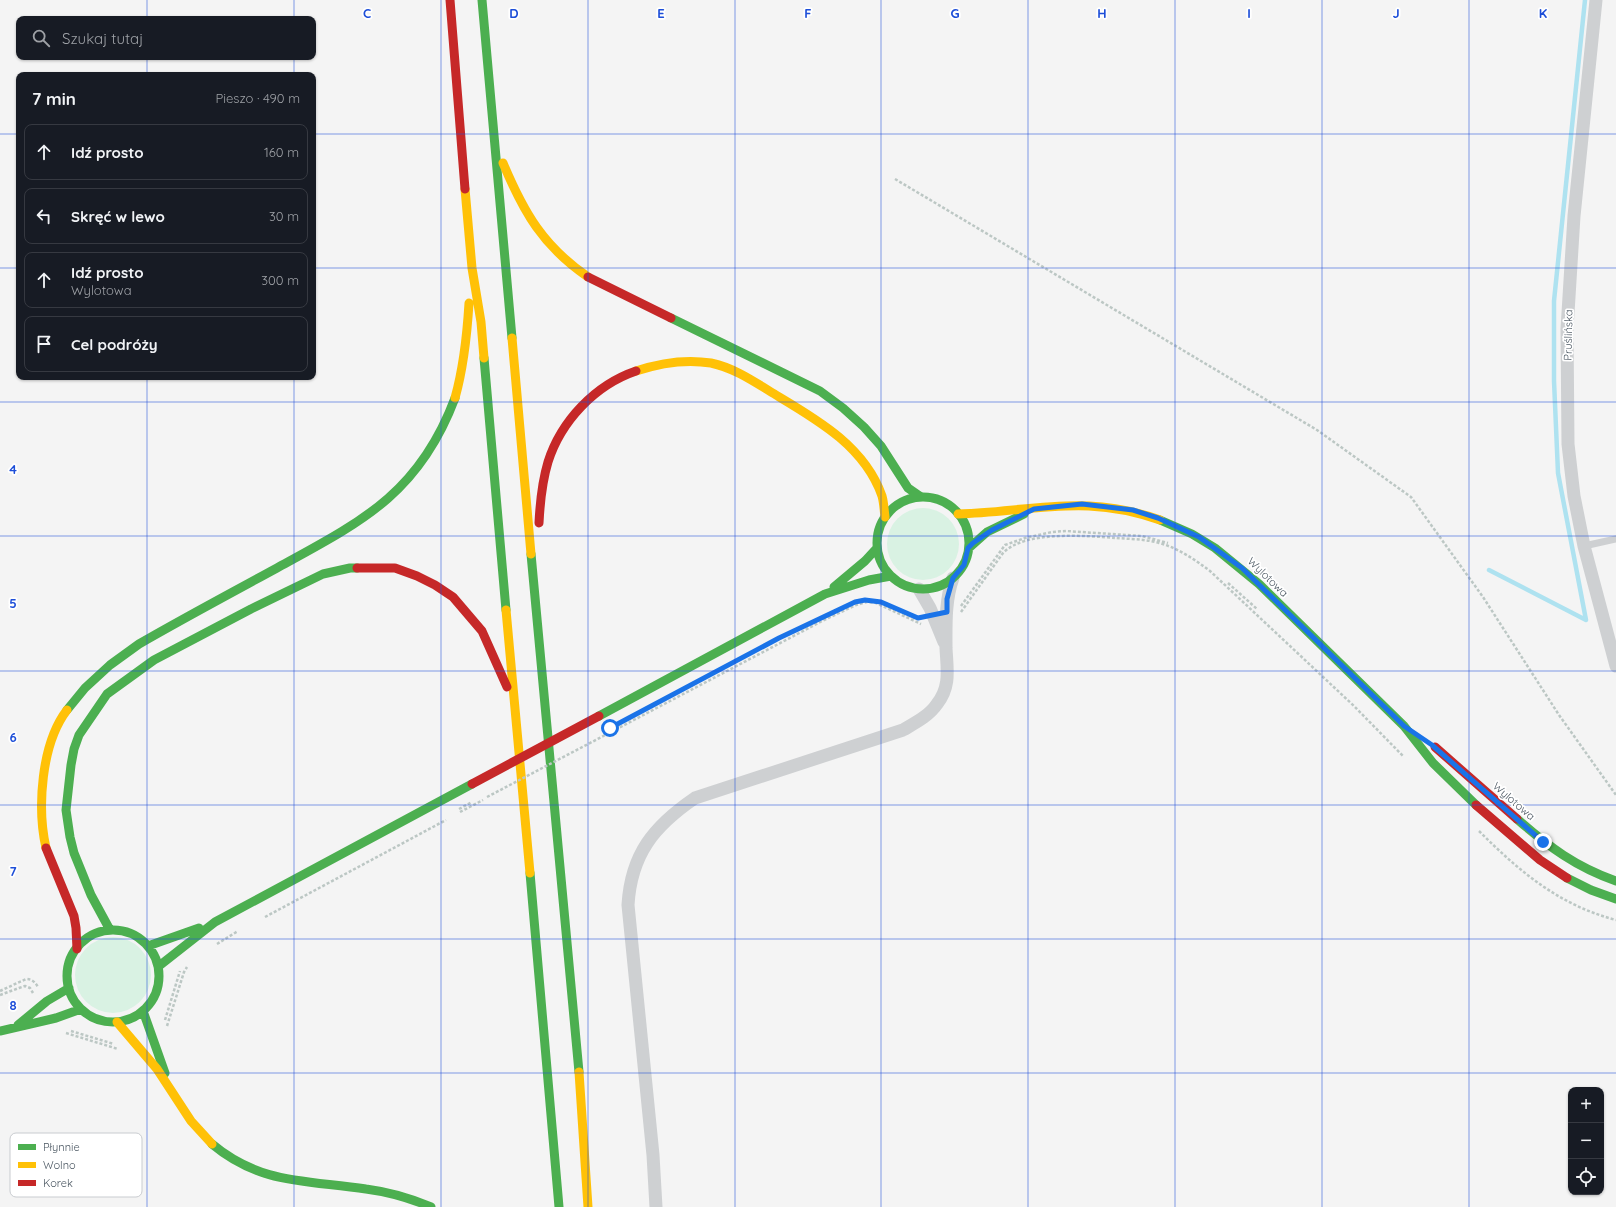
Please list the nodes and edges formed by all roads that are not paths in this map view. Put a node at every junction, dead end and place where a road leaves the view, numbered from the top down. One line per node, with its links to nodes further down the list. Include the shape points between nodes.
1 (450, 0): 5 (main road)
2 (482, 0): 4 (main road)
3 (1596, 0): 11 (street, Pruślińska, via 1574,216 1567,329 1568,444 1574,496)
4 (495, 144): 6 (main road, via 526,213 547,244 563,259 588,277 820,391 862,425 877,441 904,483); 18 (main road)
5 (472, 268): 21 (main road, via 482,322); 28 (main road, via 465,355 460,383 451,409 429,452 395,494 368,516 332,538 162,629 120,655 92,679 64,714 53,736 44,768 41,788 42,826 74,916)
6 (921, 498): 8 (main road, via 940,501); 9 (main road, via 901,503)
7 (1034, 509): 8 (main road, Wylotowa); 13 (main road, Wylotowa, via 992,530); 22 (main road, Wylotowa, via 1082,504 1133,510 1158,518 1199,537 1242,568)
8 (958, 514): 13 (main road, via 967,531)
9 (885, 517): 12 (main road, via 878,537); 18 (main road, via 875,480 856,454 830,429 798,407 736,372 720,366 701,362 658,364 631,372 596,392 568,420 557,440 548,460 541,495)
10 (1616, 539): 11 (lane)
11 (1584, 546): 20 (street, Pruślińska)
12 (878, 548): 14 (main road, via 884,568); 17 (main road)
13 (968, 548): 15 (main road, via 964,565)
14 (891, 576): 16 (main road, via 909,587); 17 (main road)
15 (953, 578): 16 (main road, via 938,586); 19 (street, via 947,599 953,613)
16 (919, 589): 19 (street, via 929,619)
17 (825, 594): 25 (main road, bridge)
18 (535, 603): 39 (main road, via 581,1092)
19 (946, 648): 40 (street, via 948,676 945,690 938,704 922,718 903,730 695,798 674,813 653,834 636,861 628,905)
20 (1616, 666)
21 (515, 709): 26 (main road, via 482,631 467,612 453,597 435,585 395,568 350,568 323,574 154,660 107,694 78,736 71,765 66,810 70,837 91,895); 38 (main road)
22 (1404, 726): 23 (main road, Wylotowa, via 1432,745 1560,855); 24 (main road, Wylotowa, via 1424,753 1478,807 1529,851 1578,884)
23 (1616, 881)
24 (1616, 899)
25 (215, 922): 27 (main road); 29 (main road)
26 (110, 930): 27 (main road, via 131,933 141,938); 28 (main road, via 90,936)
27 (148, 946): 29 (main road)
28 (77, 949): 30 (main road, via 67,972)
29 (158, 966): 32 (main road, via 159,984 156,993 152,1002)
30 (69, 988): 31 (main road); 34 (main road, via 47,1001)
31 (81, 1009): 33 (main road, via 94,1018); 34 (main road, via 56,1018)
32 (143, 1011): 33 (main road, via 128,1020); 36 (main road)
33 (116, 1022): 36 (main road)
34 (16, 1026): 35 (main road)
35 (0, 1031)
36 (169, 1085): 37 (main road, via 192,1123 220,1150 253,1169 296,1181 394,1193)
37 (431, 1207)
38 (558, 1207)
39 (588, 1207)
40 (656, 1207)

